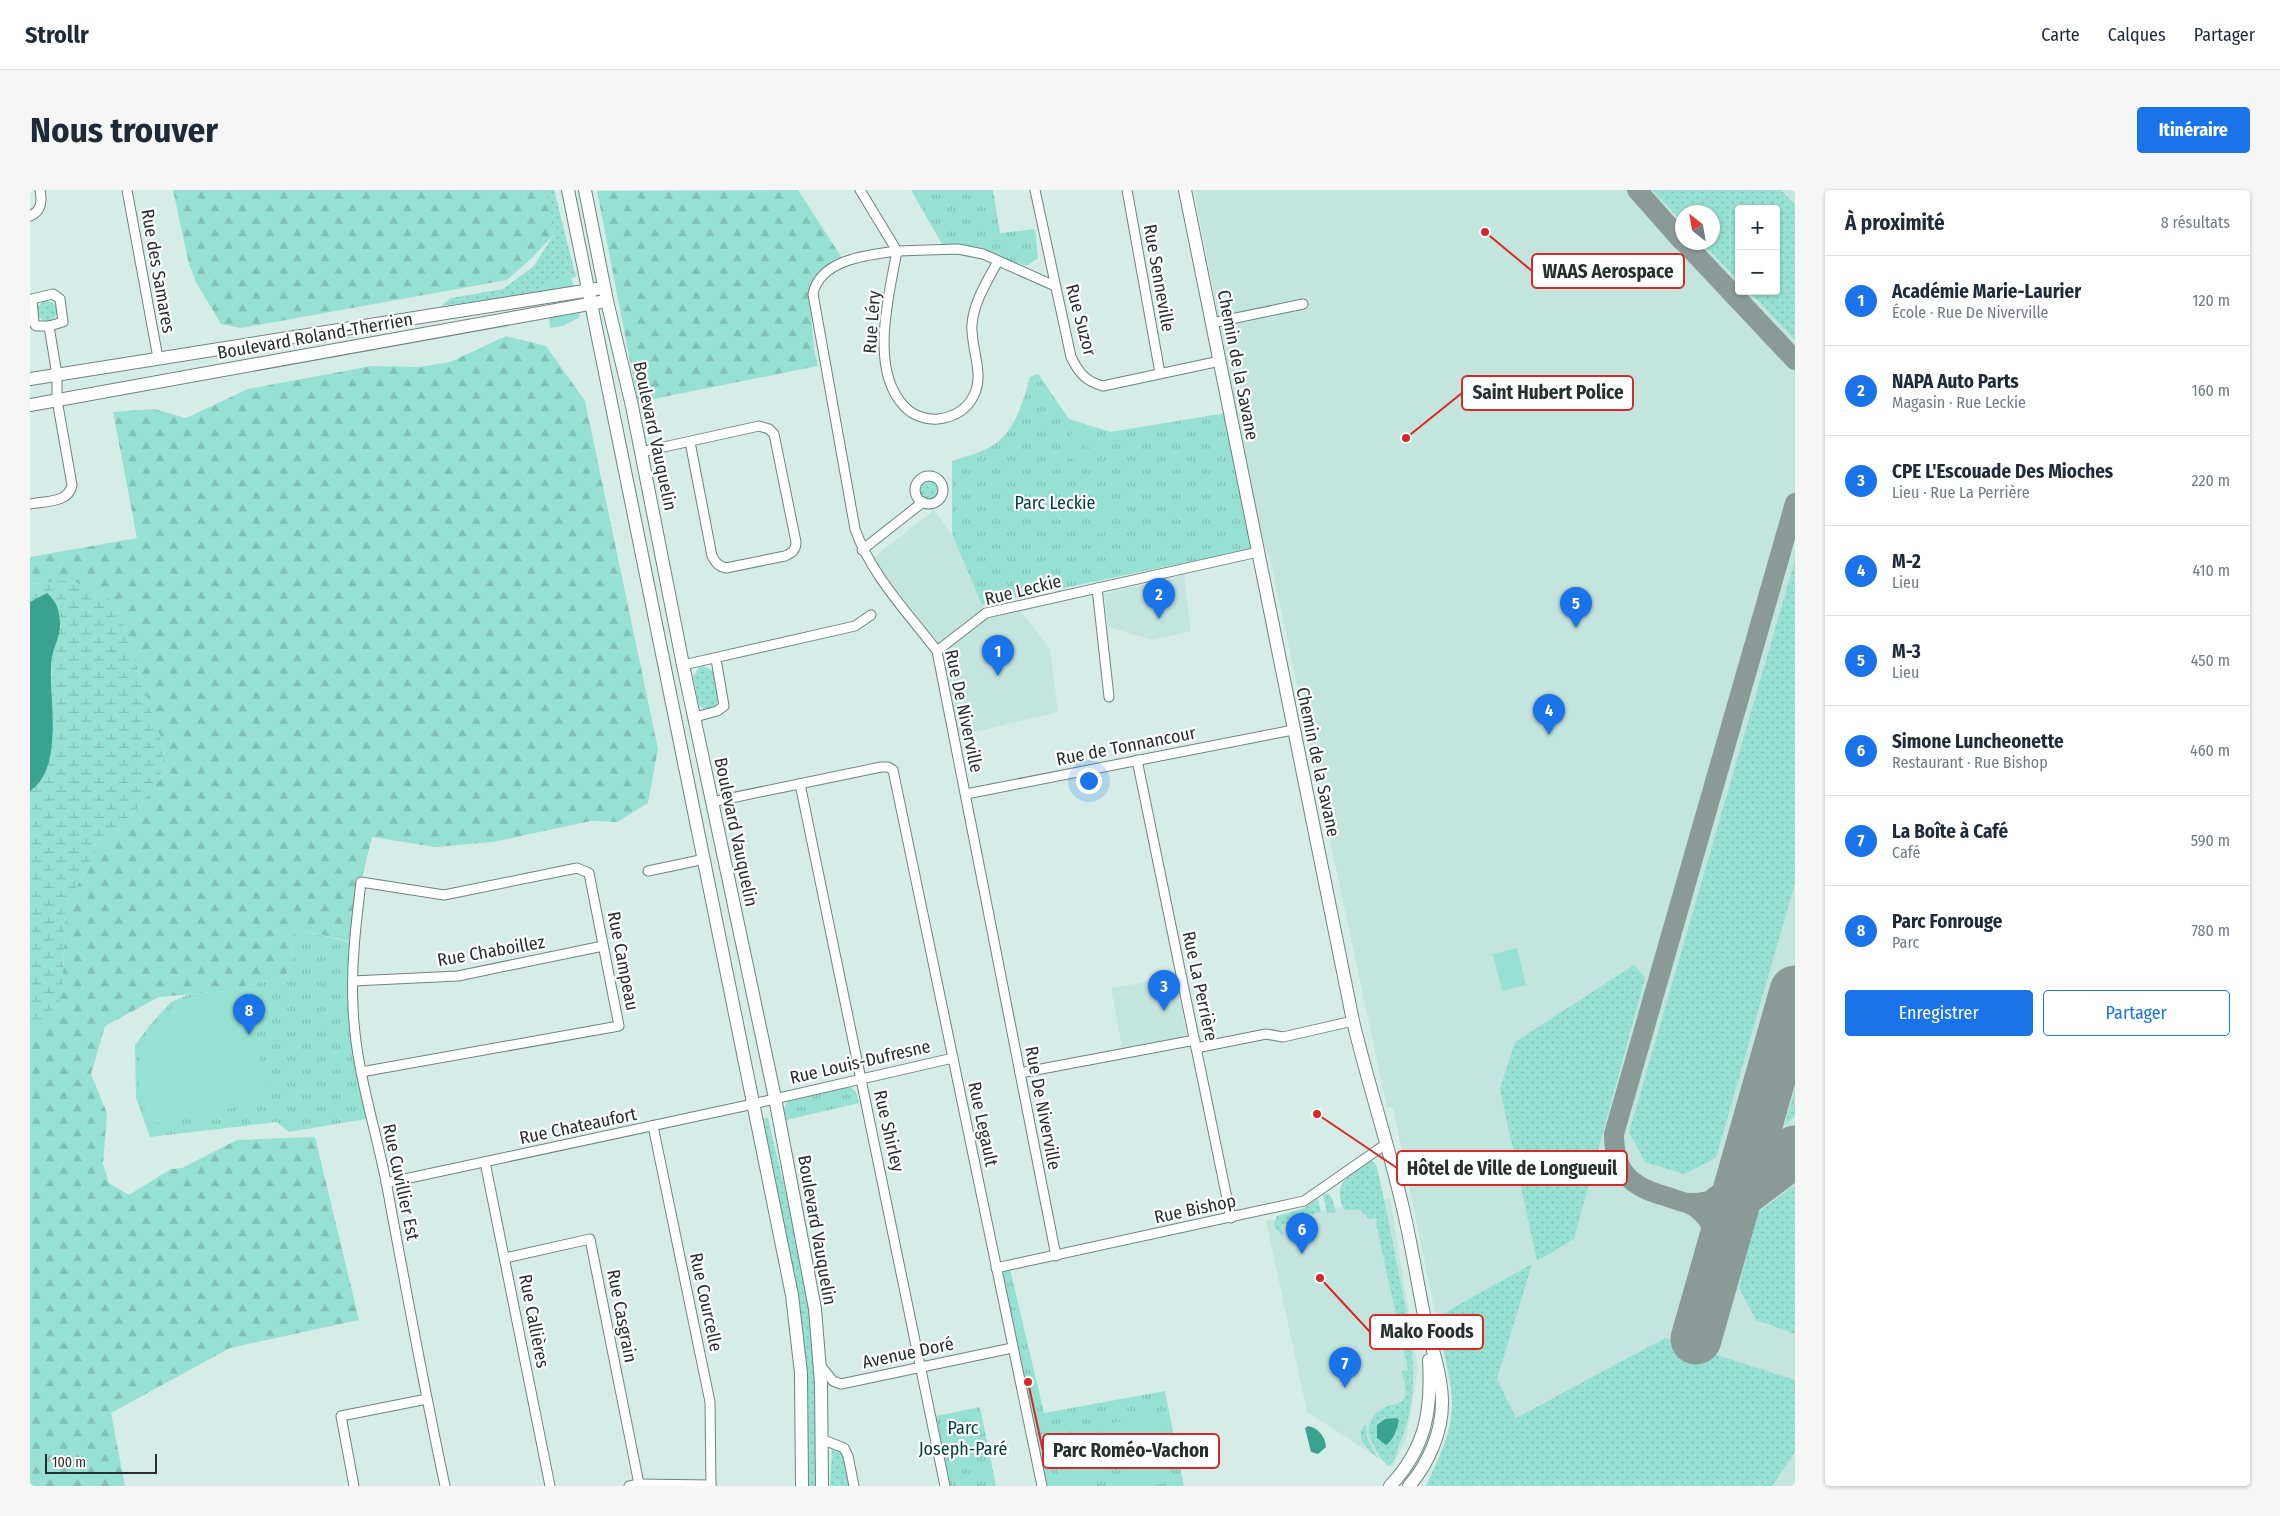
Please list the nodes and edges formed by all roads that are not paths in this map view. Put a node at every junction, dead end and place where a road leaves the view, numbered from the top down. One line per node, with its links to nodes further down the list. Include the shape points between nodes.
1 (40, 190): 9 (street, via 41,205)
2 (127, 190): 20 (street, Rue des Samares)
3 (568, 190): 14 (street, Boulevard Vauquelin)
4 (585, 190): 13 (street, Boulevard Vauquelin)
5 (860, 190): 10 (street)
6 (1035, 190): 12 (street, Rue Suzor)
7 (1126, 190): 22 (street, Rue Senneville)
8 (1185, 190): 18 (street, Chemin de la Savane)
9 (30, 216)
10 (897, 251): 11 (street, Rue De Niverville, via 958,249); 11 (street, Rue Léry, via 886,310 886,367 891,385 908,410 918,417 935,419 960,412 978,385 972,322 976,305); 31 (street, Rue De Niverville, via 841,263 820,277 813,294 855,530)
11 (998, 261): 12 (street, Rue De Niverville)
12 (1055, 286): 22 (street, Rue Suzor, via 1071,357 1079,373 1090,382 1103,386)
13 (604, 287): 14 (street, Boulevard Roland-Therrien); 15 (street, Boulevard Vauquelin)
14 (589, 291): 16 (street, Boulevard Vauquelin); 20 (street, Boulevard Roland-Therrien)
15 (607, 301): 16 (street, Boulevard Roland-Therrien); 28 (street, Boulevard Vauquelin)
16 (592, 304): 25 (street, Boulevard Roland-Therrien); 45 (street, Boulevard Vauquelin)
17 (1303, 304): 18 (street)
18 (1212, 323): 21 (street, Chemin de la Savane)
19 (49, 326): 19 (street, via 62,322 60,299 53,294 36,297 31,304 36,326); 23 (street)
20 (158, 358): 23 (street, Boulevard Roland-Therrien)
21 (1220, 361): 22 (street, Rue Suzor); 32 (street, Chemin de la Savane)
22 (1160, 373)
23 (57, 375): 24 (street, Boulevard Roland-Therrien); 25 (street)
24 (30, 379)
25 (57, 400): 26 (street, Boulevard Roland-Therrien); 30 (street, via 71,492 65,498)
26 (30, 405)
27 (690, 442): 27 (street, via 759,426 770,429 774,434 796,542 791,553 726,568 716,563); 28 (street)
28 (642, 452): 37 (street, Boulevard Vauquelin)
29 (923, 502): 31 (street)
30 (30, 504)
31 (862, 550): 35 (street, Rue De Niverville)
32 (1258, 552): 33 (street, Rue Leckie); 40 (street, Chemin de la Savane)
33 (1097, 588): 35 (street, Rue Leckie, via 986,613); 38 (street)
34 (871, 615): 36 (street, via 855,626)
35 (937, 650): 43 (street, Rue De Niverville)
36 (716, 659): 37 (street); 39 (street, via 724,706 717,712)
37 (683, 665): 39 (street, Boulevard Vauquelin)
38 (1109, 697)
39 (694, 717): 44 (street, Boulevard Vauquelin)
40 (1293, 730): 41 (street, Rue de Tonnancour); 50 (street, Chemin de la Savane)
41 (1137, 760): 43 (street, Rue de Tonnancour); 51 (street, Rue La Perrière)
42 (800, 784): 44 (street); 52 (street, Rue Legault, via 885,766 891,768); 55 (street, Rue Shirley)
43 (966, 794): 54 (street, Rue De Niverville)
44 (712, 802): 56 (street, Boulevard Vauquelin)
45 (706, 859): 46 (street, Boulevard Vauquelin); 57 (street, Boulevard Vauquelin)
46 (648, 871)
47 (361, 882): 48 (street, Rue Campeau, via 444,895 577,868 589,873); 49 (street, Rue Cuvillier Est, via 353,943)
48 (603, 946): 49 (street, Rue Chaboillez, via 458,976); 53 (street, Rue Campeau, via 619,1026)
49 (353, 980): 53 (street, Rue Cuvillier Est)
50 (1352, 1021): 51 (street, via 1282,1037 1266,1034); 59 (street, Chemin de la Savane)
51 (1196, 1044): 54 (street); 62 (street, Rue La Perrière)
52 (952, 1058): 55 (street, Rue Louis-Dufresne); 65 (street, Rue Legault)
53 (361, 1072): 61 (street, Rue Cuvillier Est)
54 (1020, 1072): 63 (street, Rue De Niverville)
55 (860, 1079): 56 (street, Rue Louis-Dufresne); 69 (street, Rue Shirley)
56 (775, 1098): 57 (street, Rue Chateaufort); 68 (street, Boulevard Vauquelin, via 815,1309)
57 (753, 1104): 58 (street, Rue Chateaufort); 79 (street, Boulevard Vauquelin, via 797,1324)
58 (653, 1126): 60 (street, Rue Chateaufort); 78 (street, Rue Courcelle, via 710,1402)
59 (1386, 1144): 62 (street, Rue Bishop, via 1304,1201); 66 (street, Chemin de la Savane, via 1401,1197)
60 (485, 1162): 61 (street, Rue Chateaufort); 64 (street, Rue Callières)
61 (386, 1183): 70 (street, Rue Cuvillier Est)
62 (1231, 1218): 63 (street, Rue Bishop)
63 (1056, 1256): 65 (street, Rue Bishop)
64 (505, 1258): 72 (street, Rue Casgrain, via 590,1239); 76 (street, Rue Callières)
65 (996, 1268): 67 (street, Rue Legault)
66 (1429, 1337): 73 (street, Chemin de la Savane, via 1430,1404 1416,1452); 84 (street, Chemin de la Savane, via 1441,1384 1440,1425 1418,1475)
67 (1012, 1348): 69 (street, Avenue Doré); 83 (street, Rue Legault)
68 (820, 1365): 69 (street, Avenue Doré, via 839,1384); 71 (street, Boulevard Vauquelin)
69 (921, 1367): 82 (street, Rue Shirley)
70 (427, 1398): 74 (street, via 340,1416); 75 (street, Rue Cuvillier Est)
71 (821, 1438): 80 (street, Boulevard Vauquelin); 81 (street, via 844,1448)
72 (639, 1484): 77 (street); 78 (street)
73 (1393, 1485)
74 (354, 1486)
75 (445, 1486)
76 (550, 1486)
77 (629, 1486)
78 (711, 1486)
79 (802, 1486)
80 (822, 1486)
81 (854, 1486)
82 (945, 1486)
83 (1042, 1486)
84 (1409, 1486)

